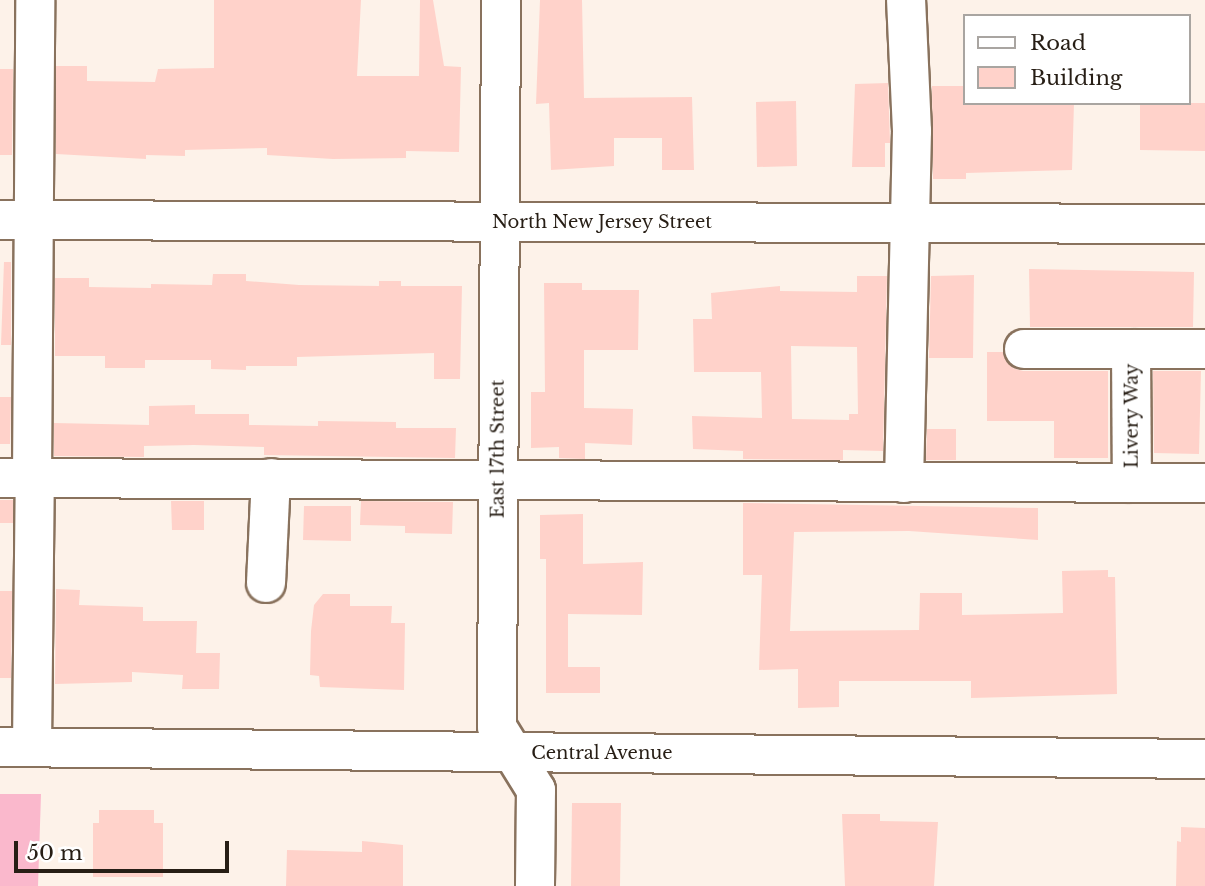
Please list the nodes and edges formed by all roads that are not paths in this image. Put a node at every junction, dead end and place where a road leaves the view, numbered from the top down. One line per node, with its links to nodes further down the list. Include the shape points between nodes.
1 (35, 0): 4 (street)
2 (501, 0): 5 (street, East 17th Street)
3 (906, 0): 6 (street, via 912,131)
4 (16, 220): 5 (street, North New Jersey Street); 11 (street)
5 (499, 222): 6 (street, North New Jersey Street); 13 (street, East 17th Street)
6 (909, 223): 7 (street, North New Jersey Street); 14 (street)
7 (1205, 224)
8 (1024, 349): 9 (street, Livery Way)
9 (1131, 349): 10 (street, Livery Way); 15 (street, Livery Way)
10 (1205, 349)
11 (22, 478): 12 (street); 18 (street)
12 (271, 478): 13 (street); 17 (street)
13 (498, 481): 14 (street); 19 (street, East 17th Street, via 497,727)
14 (904, 483): 15 (street)
15 (1132, 483): 16 (street)
16 (1205, 483)
17 (266, 583)
18 (16, 747): 19 (street, Central Avenue)
19 (514, 753): 20 (street, Central Avenue); 21 (street, East 17th Street, via 536,790)
20 (1205, 759)
21 (535, 886)

